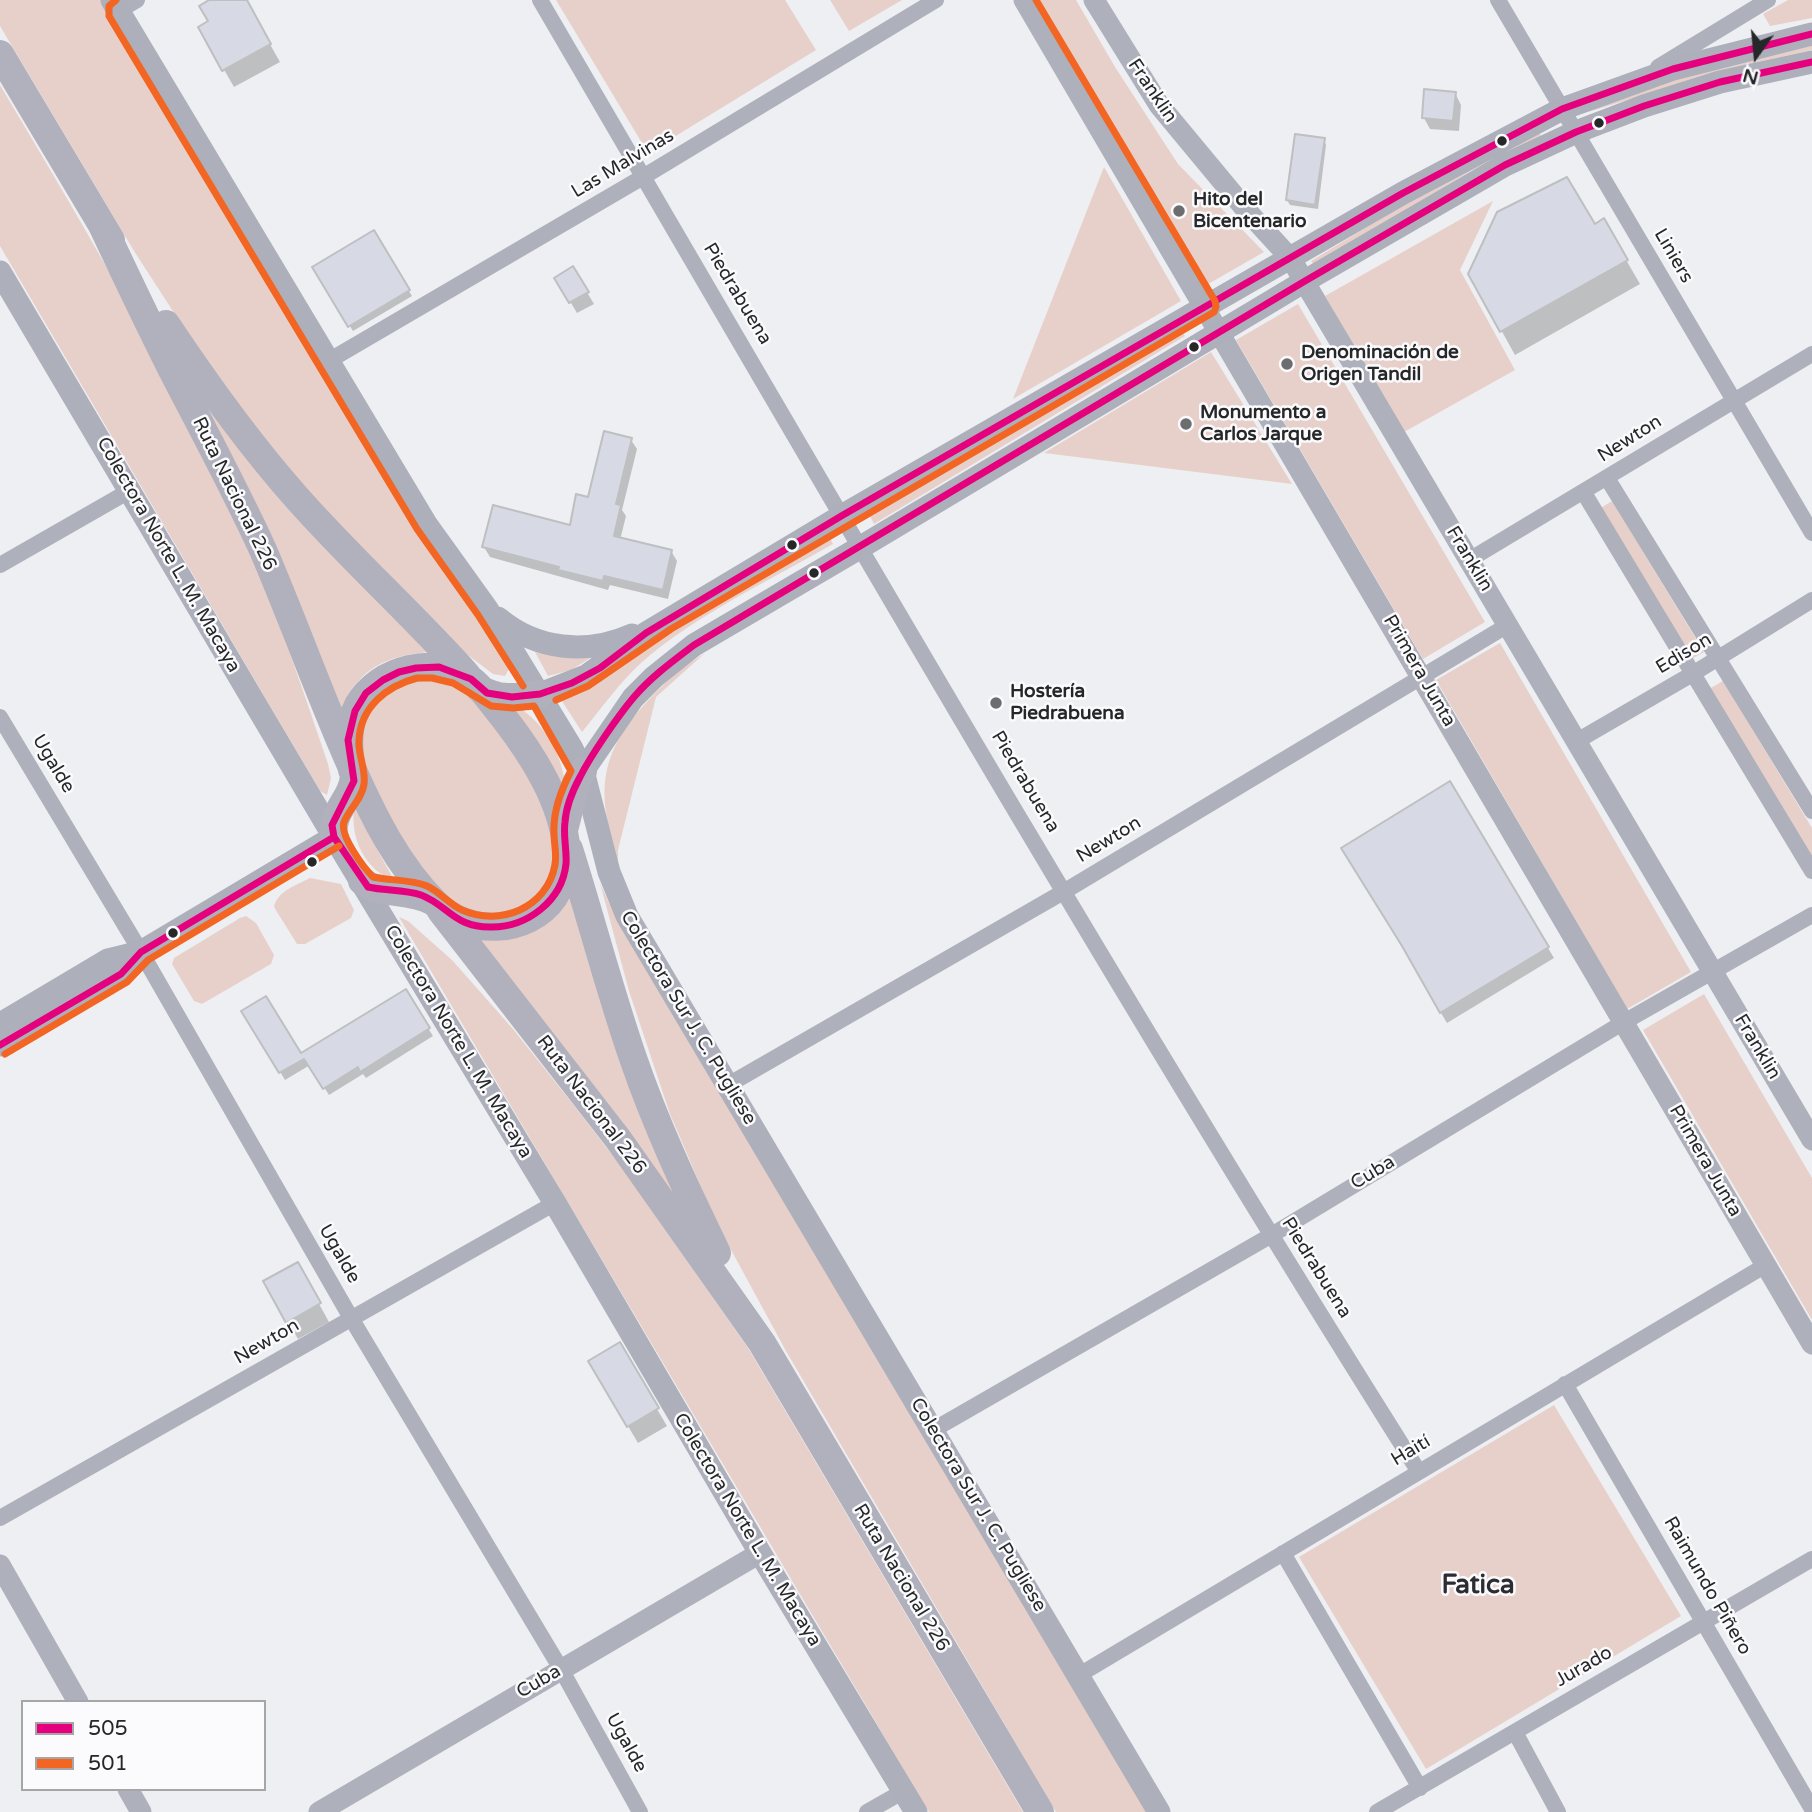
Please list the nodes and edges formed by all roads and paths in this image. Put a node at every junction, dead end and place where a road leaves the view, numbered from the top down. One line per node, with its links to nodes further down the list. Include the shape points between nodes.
1 (540, 0): 14 (street, Piedrabuena)
2 (936, 0): 14 (street, Las Malvinas)
3 (1024, 0): 19 (street, Primera Junta)
4 (1094, 0): 16 (street, Franklin, via 1159,105)
5 (1498, 0): 12 (street, Liniers)
6 (1768, 0): 11 (street)
7 (123, 4): 22 (main road, Colectora Sur J. C. Pugliese)
8 (1812, 34): 11 (main road)
9 (0, 54): 15 (highway, Ruta Nacional 226)
10 (1812, 62): 13 (main road, via 1720,82)
11 (1615, 88): 12 (main road)
12 (1562, 109): 13 (street, Liniers); 16 (main road, via 1403,193)
13 (1576, 132): 18 (main road, via 1505,165); 23 (street, Liniers)
14 (643, 177): 22 (street, Las Malvinas); 27 (street, Piedrabuena)
15 (102, 225): 39 (highway, Ruta Nacional 226, via 190,361 262,458); 44 (highway, Ruta Nacional 226, via 240,500)
16 (1291, 259): 18 (street, Franklin); 19 (main road)
17 (0, 272): 25 (main road, Colectora Norte L. M. Macaya)
18 (1304, 281): 20 (main road); 30 (street, Franklin)
19 (1206, 306): 20 (street, Primera Junta); 27 (main road)
20 (1220, 331): 29 (main road); 38 (street, Primera Junta)
21 (1812, 354): 23 (street, Newton)
22 (330, 360): 33 (main road, Colectora Sur J. C. Pugliese, via 426,524)
23 (1733, 400): 24 (street, Newton); 28 (street, Liniers)
24 (1607, 478): 26 (street, Newton); 36 (street)
25 (131, 490): 31 (street); 47 (main road, Colectora Norte L. M. Macaya)
26 (1584, 493): 30 (street, Newton); 37 (street)
27 (843, 515): 29 (street, Piedrabuena); 34 (main road)
28 (1812, 534)
29 (861, 547): 43 (main road, via 673,661 633,698); 50 (street, Piedrabuena)
30 (1469, 560): 35 (street, Franklin)
31 (0, 565)
32 (1812, 600): 36 (street, Edison)
33 (487, 609): 34 (main road, via 514,631 544,643 577,648 606,645); 40 (main road, Colectora Sur J. C. Pugliese)
34 (670, 617): 40 (main road, via 586,676)
35 (1508, 625): 38 (street, Newton); 42 (street, Franklin)
36 (1718, 658): 37 (street, Edison); 45 (street)
37 (1694, 673): 42 (street, Edison); 48 (street)
38 (1421, 675): 50 (street, Newton); 55 (street, Primera Junta)
39 (475, 684): 40 (highway, via 501,697); 44 (highway, Ruta Nacional 226, via 452,671 427,666 398,672 375,685 359,703 350,726); 46 (highway, Ruta Nacional 226, via 530,756)
40 (540, 694): 43 (main road, Colectora Sur J. C. Pugliese)
41 (0, 717): 53 (street, Ugalde)
42 (1577, 741): 54 (street, Franklin)
43 (583, 771): 46 (highway, via 573,791); 58 (main road, Colectora Sur J. C. Pugliese, via 609,872 627,916)
44 (353, 772): 47 (highway, via 351,792 332,825); 51 (highway, Ruta Nacional 226, via 384,834)
45 (1812, 811)
46 (565, 835): 51 (highway, Ruta Nacional 226, via 565,866 558,889 527,919 482,927 457,919); 64 (highway, Ruta Nacional 226, via 647,1097 686,1190)
47 (334, 837): 49 (main road, Colectora Norte L. M. Macaya); 53 (main road)
48 (1812, 871)
49 (362, 881): 51 (highway, via 374,889 411,892); 60 (main road, Colectora Norte L. M. Macaya)
50 (1065, 891): 58 (street, Newton); 61 (street, Piedrabuena)
51 (435, 904): 64 (highway, Ruta Nacional 226, via 618,1139)
52 (1812, 915): 54 (street, Cuba)
53 (141, 951): 56 (main road, via 108,960); 57 (main road, via 121,974); 63 (street, Ugalde)
54 (1713, 972): 55 (street, Cuba); 59 (street, Franklin)
55 (1624, 1022): 61 (street, Cuba); 62 (street, Primera Junta)
56 (0, 1024)
57 (0, 1045)
58 (728, 1085): 67 (main road, Colectora Sur J. C. Pugliese)
59 (1812, 1140)
60 (555, 1203): 63 (street, Newton); 70 (main road, Colectora Norte L. M. Macaya)
61 (1270, 1236): 67 (street, Cuba); 68 (street, Piedrabuena)
62 (1766, 1265): 65 (street, Primera Junta); 66 (street, Haití)
63 (351, 1318): 69 (street, Newton); 75 (street, Ugalde)
64 (762, 1343): 88 (highway, Ruta Nacional 226)
65 (1812, 1343)
66 (1566, 1384): 68 (street, Haití); 74 (street, Raimundo Piñero)
67 (933, 1430): 76 (main road, Colectora Sur J. C. Pugliese)
68 (1419, 1472): 71 (street, Haití)
69 (0, 1518)
70 (760, 1553): 75 (street, Cuba); 81 (main road, Colectora Norte L. M. Macaya)
71 (1283, 1553): 76 (street, Haití); 79 (street)
72 (1812, 1559): 74 (street, Jurado)
73 (0, 1565): 77 (street)
74 (1703, 1622): 78 (street, Jurado); 82 (street, Raimundo Piñero)
75 (561, 1669): 84 (street, Cuba); 85 (street, Ugalde)
76 (1079, 1675): 89 (main road, Colectora Sur J. C. Pugliese)
77 (77, 1700)
78 (1515, 1732): 79 (street, Jurado); 91 (street)
79 (1420, 1788): 90 (street, Jurado)
80 (129, 1791): 83 (street)
81 (904, 1791): 86 (street); 87 (main road, Colectora Norte L. M. Macaya)
82 (1812, 1809)
83 (141, 1812)
84 (319, 1812)
85 (640, 1812)
86 (867, 1812)
87 (916, 1812)
88 (1040, 1812)
89 (1159, 1812)
90 (1377, 1812)
91 (1558, 1812)

